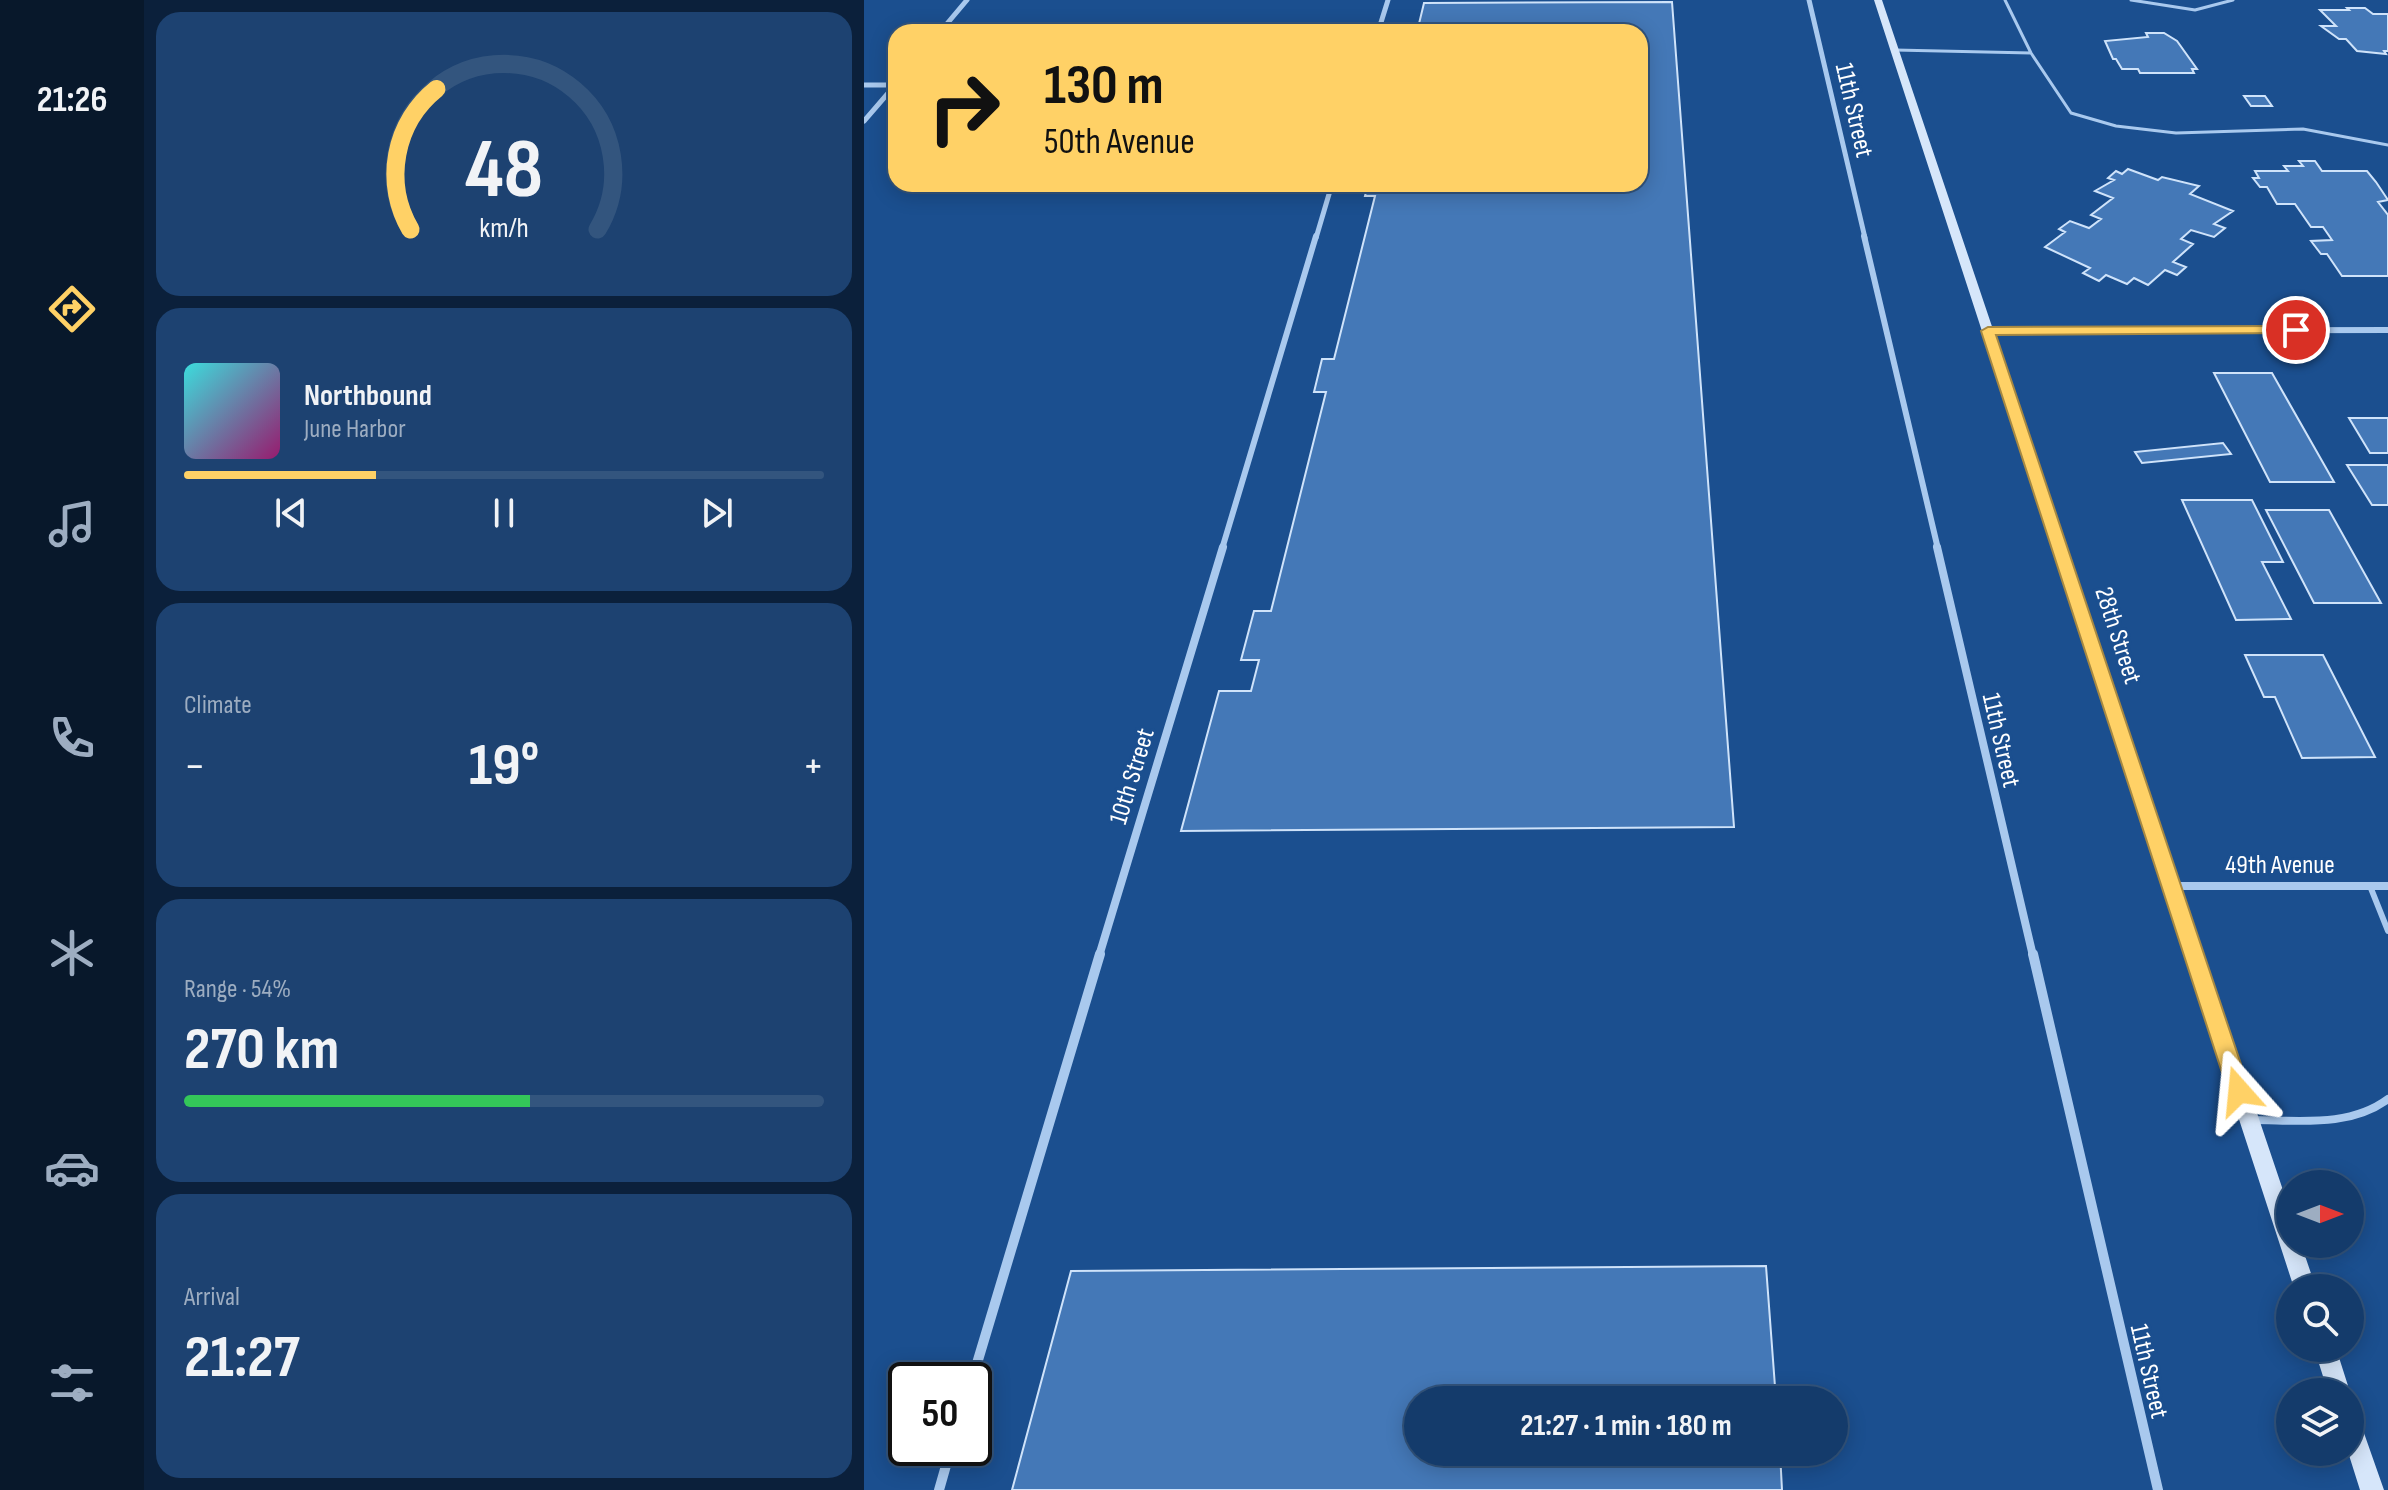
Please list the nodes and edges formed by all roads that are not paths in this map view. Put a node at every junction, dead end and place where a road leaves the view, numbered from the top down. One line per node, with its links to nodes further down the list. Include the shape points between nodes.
1 (967, 0): 8 (street)
2 (1388, 0): 9 (street)
3 (1809, 0): 31 (street, 11th Street)
4 (1878, 0): 10 (main road, 28th Street)
5 (2005, 0): 11 (lane)
6 (2131, 0): 7 (lane, via 2193,12 2215,10)
7 (2233, 0)
8 (947, 24)
9 (1380, 24)
10 (1895, 50): 11 (lane); 19 (main road, 28th Street)
11 (2031, 53): 16 (lane, via 2071,113 2116,126 2176,133 2303,129)
12 (888, 84): 13 (street)
13 (864, 85)
14 (888, 93): 15 (street)
15 (864, 121)
16 (2388, 145)
17 (1330, 192): 27 (street, 10th Street)
18 (2388, 330): 19 (street)
19 (1988, 331): 20 (main road, 28th Street)
20 (2173, 886): 21 (street, 49th Avenue); 25 (main road, 28th Street)
21 (2370, 886): 22 (street, 49th Avenue); 23 (lane)
22 (2388, 886)
23 (2388, 931)
24 (2388, 1099): 25 (lane, via 2377,1110 2340,1118)
25 (2248, 1120): 26 (main road, 28th Street)
26 (2300, 1274)
27 (977, 1362)
28 (946, 1466): 30 (street)
29 (2364, 1466): 32 (main road)
30 (939, 1490)
31 (2158, 1490)
32 (2372, 1490)

